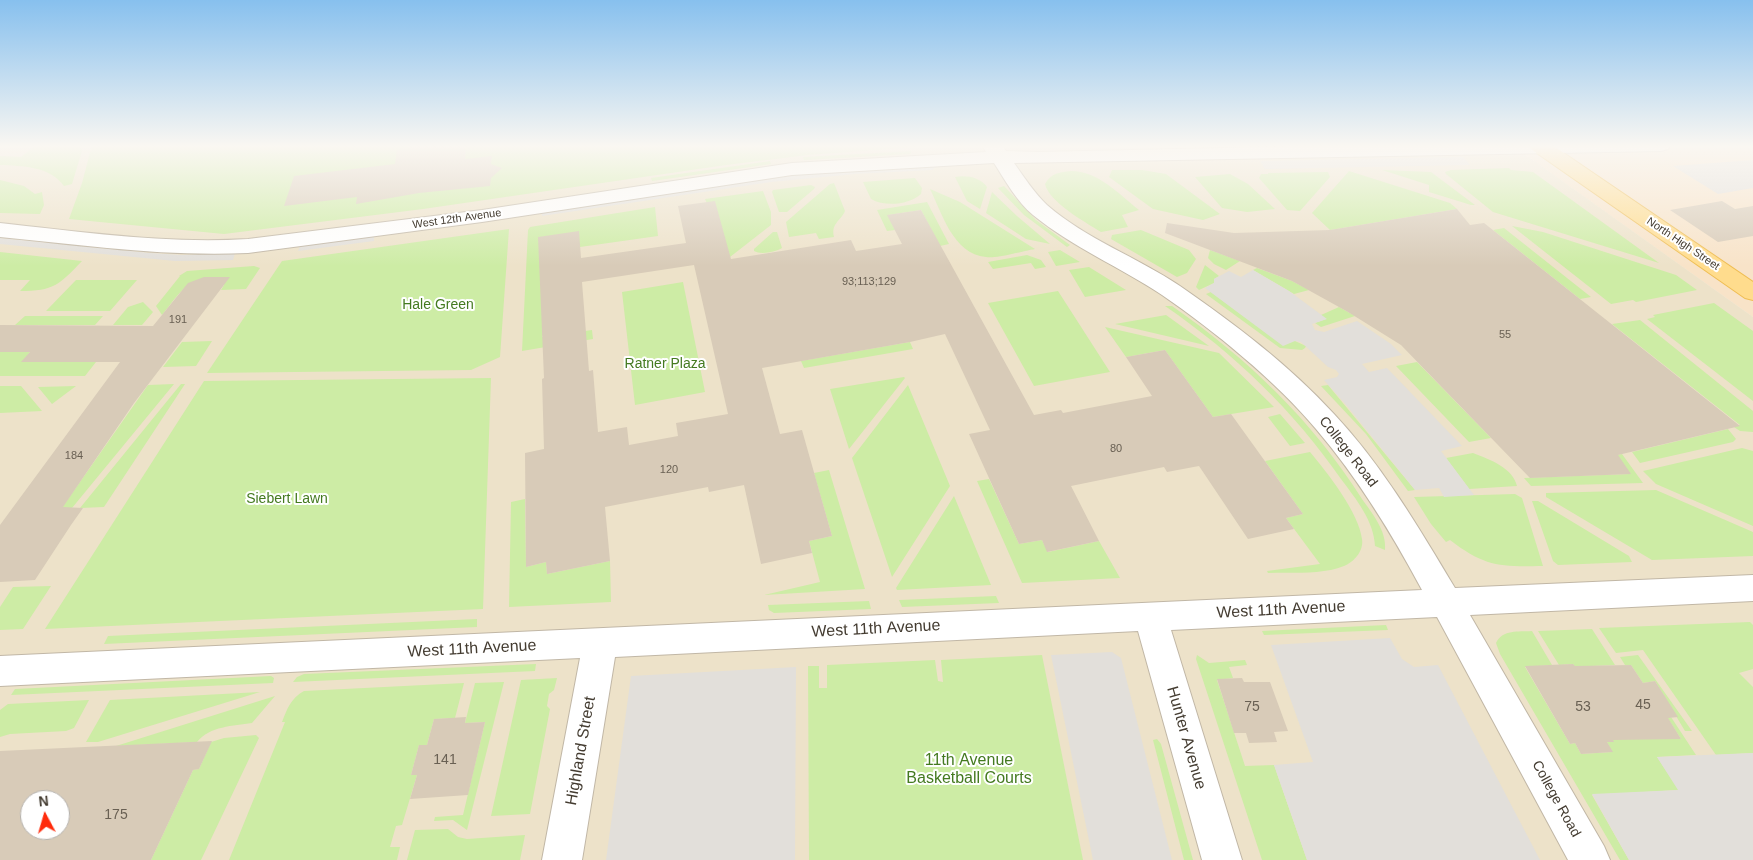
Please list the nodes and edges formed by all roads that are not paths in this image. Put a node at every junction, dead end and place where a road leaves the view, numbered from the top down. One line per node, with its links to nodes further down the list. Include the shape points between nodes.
1 (686, 185): 4 (street, West 12th Avenue, via 491,215 248,246 152,246)
2 (1020, 185): 7 (street, College Road, via 1040,209 1076,235 1170,290 1235,338 1325,420 1409,537)
3 (1596, 185): 5 (main road, North High Street)
4 (0, 230)
5 (1753, 293)
6 (1753, 588): 7 (street, West 11th Avenue)
7 (1444, 602): 8 (street, West 11th Avenue); 13 (street, College Road)
8 (1150, 616): 9 (street, West 11th Avenue); 12 (street, Hunter Avenue)
9 (600, 643): 10 (street, West 11th Avenue); 11 (street, Highland Street)
10 (0, 671)
11 (562, 860)
12 (1222, 860)
13 (1590, 860)

